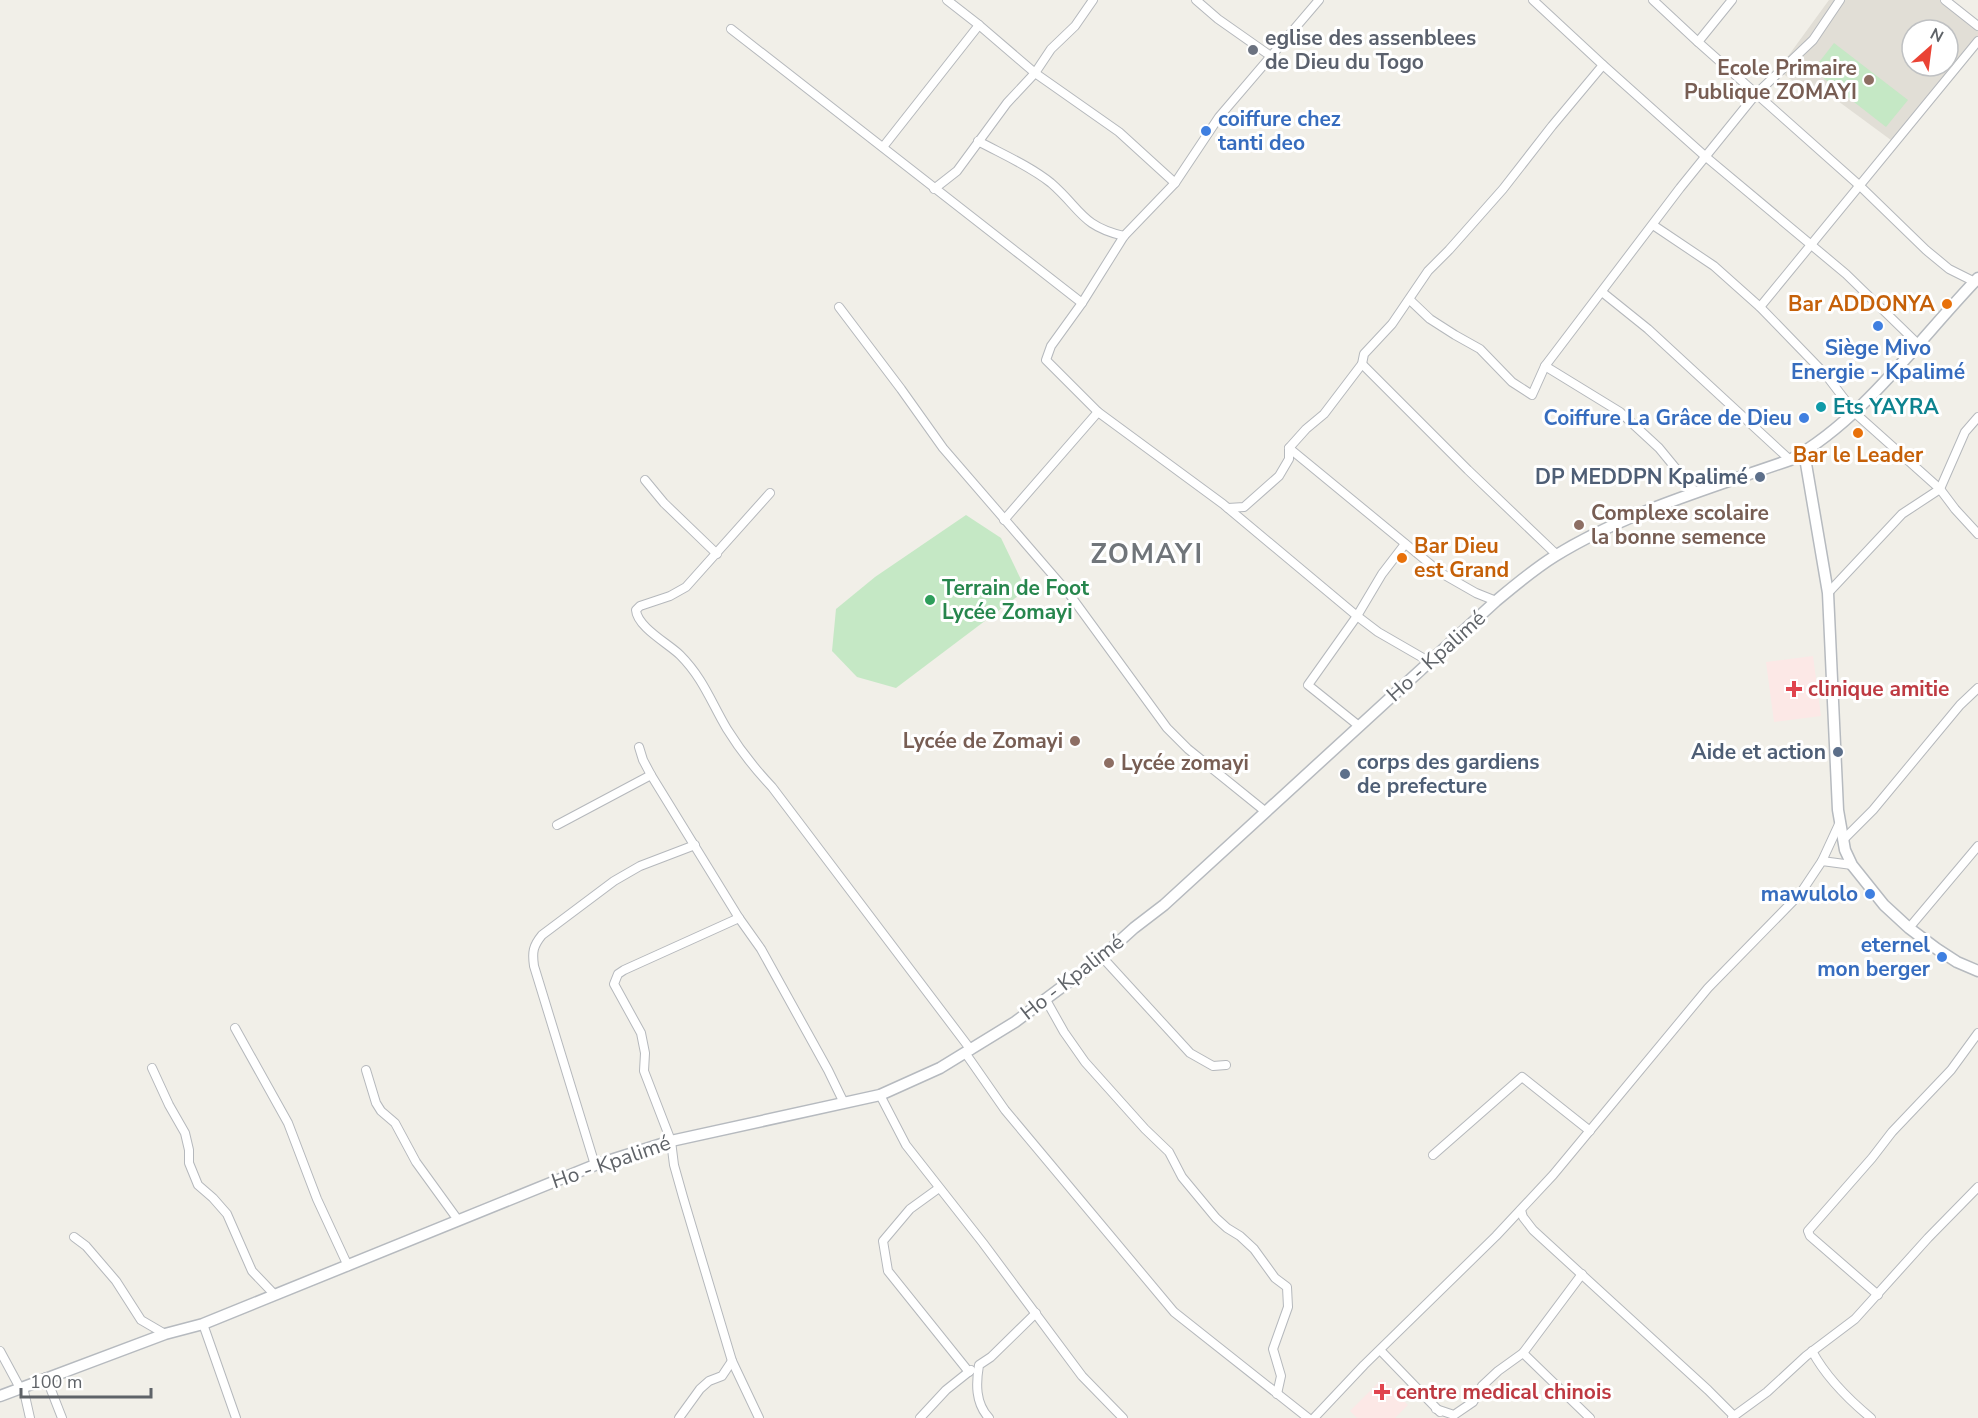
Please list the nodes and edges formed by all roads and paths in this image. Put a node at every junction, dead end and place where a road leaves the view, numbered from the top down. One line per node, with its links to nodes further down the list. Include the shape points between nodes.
1 (947, 0): 10 (street)
2 (1093, 0): 17 (street)
3 (1196, 0): 15 (street)
4 (1319, 0): 15 (street)
5 (1533, 0): 16 (street)
6 (1653, 0): 14 (street)
7 (1732, 0): 14 (street)
8 (1840, 0): 18 (street, via 1813,40)
9 (1945, 0): 11 (street)
10 (979, 25): 17 (street); 20 (street)
11 (1978, 26)
12 (731, 29): 20 (street)
13 (1978, 41): 23 (street)
14 (1698, 42): 18 (street)
15 (1272, 57): 22 (street, via 1219,117)
16 (1603, 65): 21 (street); 30 (street, via 1503,189 1428,271)
17 (1035, 73): 19 (street); 22 (street, via 1119,132)
18 (1756, 94): 21 (street); 23 (street)
19 (978, 141): 24 (street, via 957,171); 26 (street, via 1050,182 1090,223)
20 (883, 147): 24 (street)
21 (1706, 157): 25 (street); 27 (street)
22 (1175, 183): 26 (street)
23 (1860, 186): 27 (street); 28 (street, via 1949,270)
24 (934, 189): 31 (street)
25 (1653, 225): 29 (street); 33 (street, via 1714,267)
26 (1124, 236): 31 (street)
27 (1811, 245): 33 (street); 34 (street)
28 (1976, 280): 34 (main road, Ho - Kpalimé)
29 (1602, 292): 36 (street); 42 (street)
30 (1410, 300): 35 (street, via 1364,354); 36 (street, via 1430,319 1480,349 1523,391 1532,395)
31 (1082, 303): 37 (street, via 1051,346 1046,360)
32 (839, 307): 48 (street, via 943,448)
33 (1760, 307): 38 (street, via 1826,375)
34 (1918, 344): 38 (main road, Ho - Kpalimé)
35 (1362, 364): 40 (street, via 1324,414); 52 (street)
36 (1545, 366): 45 (street, via 1620,412 1659,448)
37 (1098, 412): 47 (street); 48 (street)
38 (1855, 412): 41 (main road, Ho - Kpalimé); 44 (street)
39 (1978, 417): 44 (street, via 1965,432)
40 (1288, 448): 47 (street, via 1289,459 1279,476 1244,507); 50 (street)
41 (1804, 452): 42 (main road, Ho - Kpalimé); 53 (main road)
42 (1790, 460): 45 (main road, Ho - Kpalimé)
43 (645, 480): 51 (street)
44 (1940, 489): 49 (street); 53 (street, via 1902,514)
45 (1696, 493): 52 (main road, Ho - Kpalimé, via 1643,513)
46 (770, 494): 51 (street)
47 (1228, 508): 55 (street)
48 (1004, 520): 61 (street, via 1070,596 1167,728)
49 (1978, 534)
50 (1405, 544): 54 (street, via 1441,573); 55 (street)
51 (717, 554): 76 (street, via 686,587 640,606 637,616 701,678 727,730 754,769 772,787)
52 (1557, 555): 54 (main road, Ho - Kpalimé)
53 (1828, 593): 62 (main road)
54 (1496, 601): 56 (main road, Ho - Kpalimé)
55 (1357, 616): 56 (street); 58 (street, via 1308,685)
56 (1430, 663): 58 (main road, Ho - Kpalimé)
57 (1978, 688): 64 (street)
58 (1359, 726): 61 (main road, Ho - Kpalimé)
59 (639, 747): 60 (street)
60 (651, 775): 63 (street); 65 (street)
61 (1266, 812): 71 (main road, Ho - Kpalimé)
62 (1840, 822): 64 (main road); 67 (street)
63 (557, 825)
64 (1843, 840): 68 (main road)
65 (695, 845): 69 (street); 85 (street, via 640,866 614,881 542,935 532,952)
66 (1978, 846): 70 (street)
67 (1822, 861): 68 (street); 82 (street, via 1800,894 1708,988)
68 (1851, 865): 70 (main road)
69 (739, 918): 81 (street, via 761,950); 83 (street, via 631,967 615,979 617,992 640,1033 644,1071)
70 (1909, 928): 72 (main road, via 1957,962)
71 (1102, 957): 73 (main road, Ho - Kpalimé); 77 (street, via 1190,1053 1213,1066)
72 (1978, 971)
73 (1046, 1000): 76 (main road, Ho - Kpalimé); 107 (street, via 1084,1062 1169,1152 1182,1177 1216,1218 1254,1249 1275,1278 1287,1287 1288,1307 1273,1349 1281,1376)
74 (235, 1028): 91 (street, via 288,1123)
75 (1978, 1033): 94 (street, via 1951,1070 1809,1228 1810,1236)
76 (968, 1052): 80 (main road, Ho - Kpalimé); 107 (street, via 1017,1125 1174,1312)
77 (1226, 1065)
78 (152, 1068): 93 (street, via 185,1133 189,1163 198,1185 227,1214 252,1271)
79 (366, 1070): 89 (street, via 375,1103 395,1123 416,1162)
80 (880, 1095): 81 (main road, Ho - Kpalimé); 87 (street, via 906,1145)
81 (844, 1103): 83 (main road, Ho - Kpalimé)
82 (1590, 1131): 84 (street, via 1522,1077); 88 (street)
83 (671, 1141): 85 (main road, Ho - Kpalimé); 102 (street, via 674,1165)
84 (1433, 1155)
85 (595, 1165): 89 (main road, Ho - Kpalimé)
86 (1978, 1187): 94 (street)
87 (939, 1188): 95 (street); 104 (street, via 909,1209 883,1241 888,1271)
88 (1521, 1210): 92 (street, via 1533,1230); 99 (street)
89 (458, 1220): 91 (main road, Ho - Kpalimé)
90 (74, 1237): 97 (street, via 116,1281 141,1320)
91 (348, 1266): 93 (main road, Ho - Kpalimé)
92 (1582, 1274): 101 (street); 110 (street)
93 (274, 1294): 96 (main road, Ho - Kpalimé)
94 (1878, 1295): 100 (street, via 1855,1320)
95 (1036, 1313): 103 (street); 118 (street, via 1082,1376)
96 (203, 1324): 97 (main road, Ho - Kpalimé); 113 (street)
97 (165, 1334): 105 (main road, Ho - Kpalimé)
98 (0, 1351): 106 (street)
99 (1381, 1351): 109 (street); 120 (street)
100 (1812, 1351): 110 (street); 123 (street, via 1842,1391)
101 (1523, 1353): 109 (street, via 1498,1371 1482,1386 1473,1402 1454,1415); 122 (street)
102 (732, 1361): 114 (street, via 722,1376 700,1389); 115 (street)
103 (979, 1365): 104 (street); 117 (street, via 978,1400)
104 (969, 1372): 116 (street)
105 (46, 1377): 106 (main road, Ho - Kpalimé); 112 (street)
106 (21, 1388): 108 (main road, Ho - Kpalimé); 111 (street)
107 (1277, 1394): 119 (street)
108 (0, 1396)
109 (1436, 1409): 121 (street)
110 (1733, 1417)
111 (30, 1418)
112 (62, 1418)
113 (236, 1418)
114 (679, 1418)
115 (759, 1418)
116 (920, 1418)
117 (988, 1418)
118 (1123, 1418)
119 (1308, 1418)
120 (1314, 1418)
121 (1449, 1418)
122 (1590, 1418)
123 (1871, 1418)

